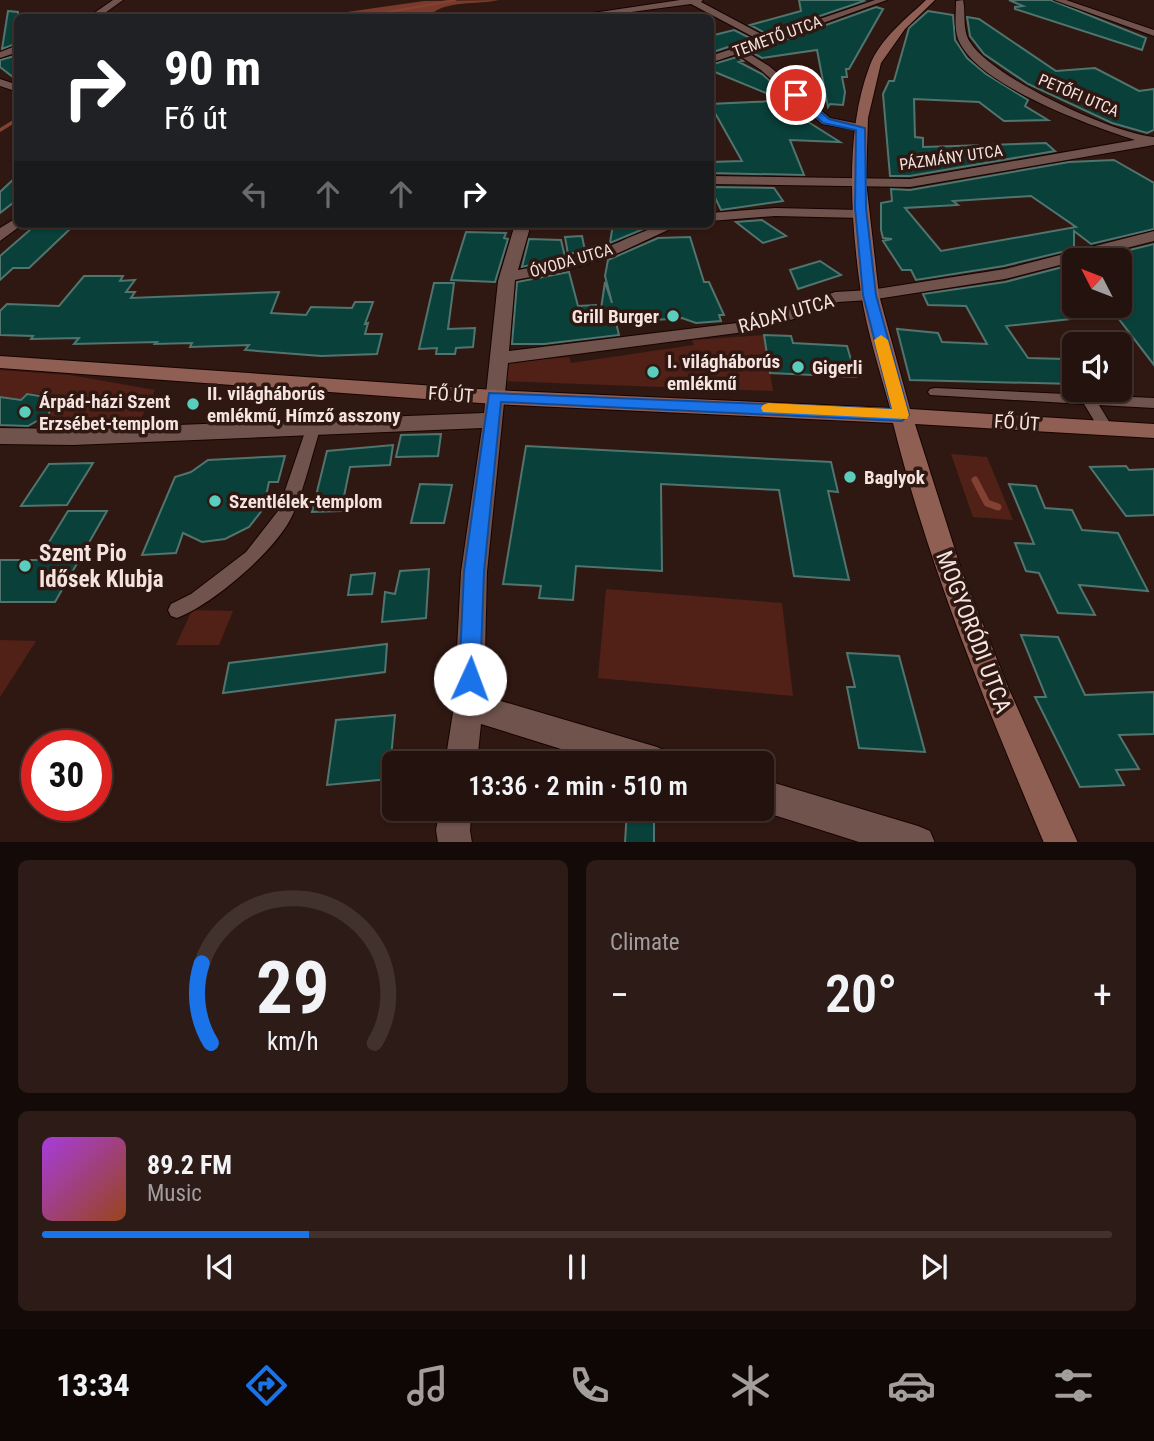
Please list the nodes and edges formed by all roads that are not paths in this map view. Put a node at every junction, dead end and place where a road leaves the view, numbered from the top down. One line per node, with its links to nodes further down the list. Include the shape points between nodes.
1 (118, 0): 8 (street)
2 (699, 0): 7 (street)
3 (883, 0): 11 (street, TEMETŐ UTCA)
4 (931, 0): 14 (main road, MOGYORÓDI UTCA, via 902,27 876,63)
5 (958, 0): 15 (street, PETŐFI UTCA, via 963,38 974,54 1005,79 1068,113)
6 (1058, 0): 10 (street)
7 (693, 1): 9 (street); 11 (street)
8 (97, 14)
9 (599, 14)
10 (1154, 33)
11 (766, 40): 12 (street, TEMETŐ UTCA)
12 (737, 50): 13 (street, TEMETŐ UTCA); 14 (street, via 826,121)
13 (714, 59)
14 (861, 128): 17 (main road, MOGYORÓDI UTCA)
15 (1153, 142): 17 (street, PÁZMÁNY UTCA, via 911,183)
16 (714, 180): 17 (street, PÁZMÁNY UTCA)
17 (859, 181): 18 (main road, MOGYORÓDI UTCA)
18 (861, 214): 19 (street, via 775,212); 26 (main road, MOGYORÓDI UTCA)
19 (714, 217)
20 (14, 224): 23 (street)
21 (522, 228): 25 (street)
22 (664, 228): 25 (street, ÓVODA UTCA, via 606,253)
23 (0, 236)
24 (1154, 236): 26 (street, RÁDAY UTCA, via 1005,274)
25 (507, 277): 27 (street)
26 (870, 295): 27 (street, RÁDAY UTCA, via 835,297 737,328); 35 (main road, MOGYORÓDI UTCA)
27 (498, 358): 34 (street)
28 (0, 362): 34 (main road, FŐ ÚT)
29 (935, 391): 30 (lane)
30 (1062, 397)
31 (1132, 401): 33 (lane)
32 (1090, 402): 37 (lane)
33 (1154, 403)
34 (494, 408): 35 (main road, FŐ ÚT); 36 (street, FŐ ÚT); 41 (street, via 474,572)
35 (902, 415): 37 (main road, FŐ ÚT); 48 (main road, MOGYORÓDI UTCA, via 948,572)
36 (314, 426): 39 (street, FŐ ÚT); 40 (lane, via 285,514 252,556)
37 (1106, 428): 38 (main road, FŐ ÚT)
38 (1154, 431)
39 (0, 436)
40 (177, 610)
41 (468, 706): 42 (street); 43 (street)
42 (462, 751)
43 (617, 751)
44 (774, 799): 47 (street)
45 (456, 821): 46 (street)
46 (455, 842)
47 (918, 842)
48 (1061, 842)

